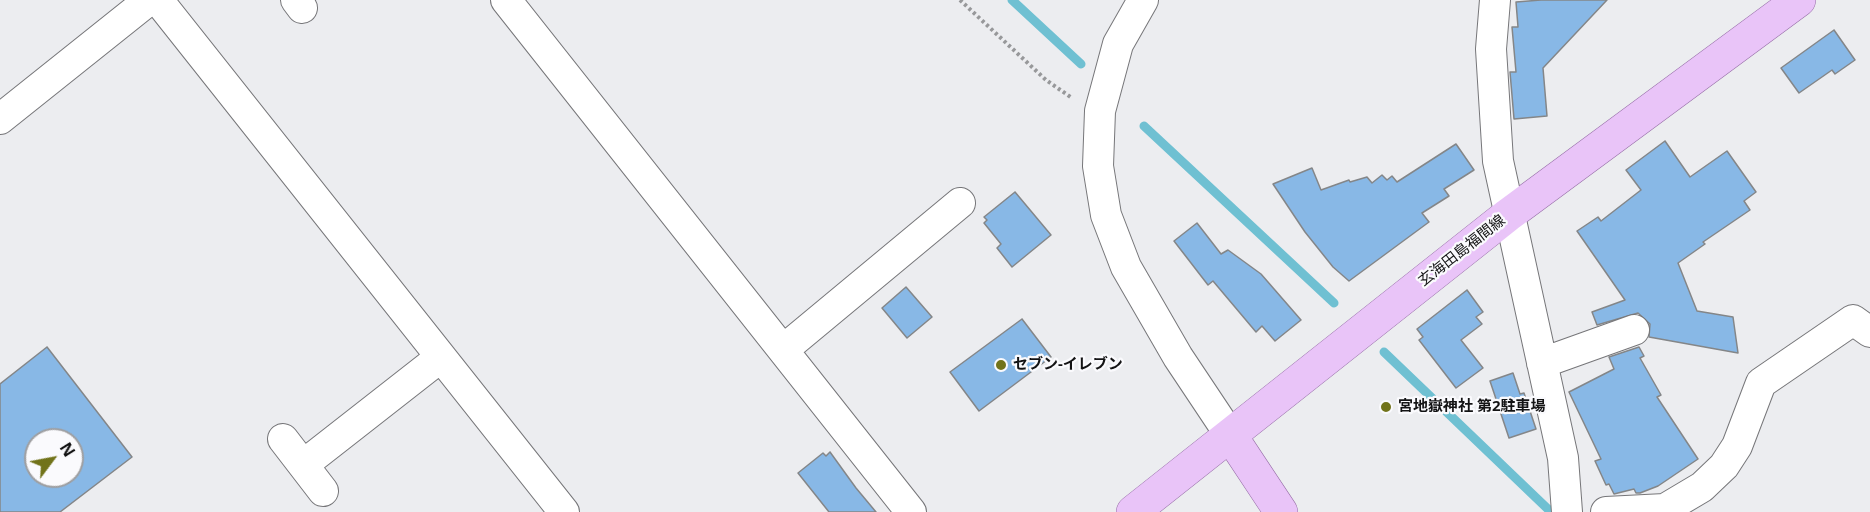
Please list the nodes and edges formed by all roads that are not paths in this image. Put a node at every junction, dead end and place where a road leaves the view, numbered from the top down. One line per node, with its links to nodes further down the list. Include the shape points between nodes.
1 (149, 0): 7 (street)
2 (158, 0): 13 (street)
3 (506, 0): 12 (street)
4 (1143, 0): 15 (street, via 1118,44 1103,103 1098,166 1106,214 1126,267 1178,357)
5 (1495, 0): 9 (street, via 1491,49 1498,161)
6 (1799, 0): 9 (main road, 玄海田島福間線)
7 (0, 119)
8 (960, 202): 12 (street)
9 (1508, 215): 14 (street); 15 (main road, 玄海田島福間線)
10 (1634, 330): 14 (street)
11 (1870, 332): 25 (street, via 1853,320 1761,383 1737,446 1724,466 1702,486 1665,509)
12 (783, 350): 21 (street)
13 (441, 357): 17 (street); 20 (street)
14 (1542, 363): 19 (street, via 1563,458)
15 (1230, 435): 22 (main road, 玄海田島福間線); 23 (main road)
16 (283, 439): 17 (street)
17 (303, 465): 18 (street)
18 (323, 491)
19 (1568, 511): 24 (street)
20 (564, 512)
21 (911, 512)
22 (1133, 512)
23 (1281, 512)
24 (1599, 512)
25 (1606, 512)

